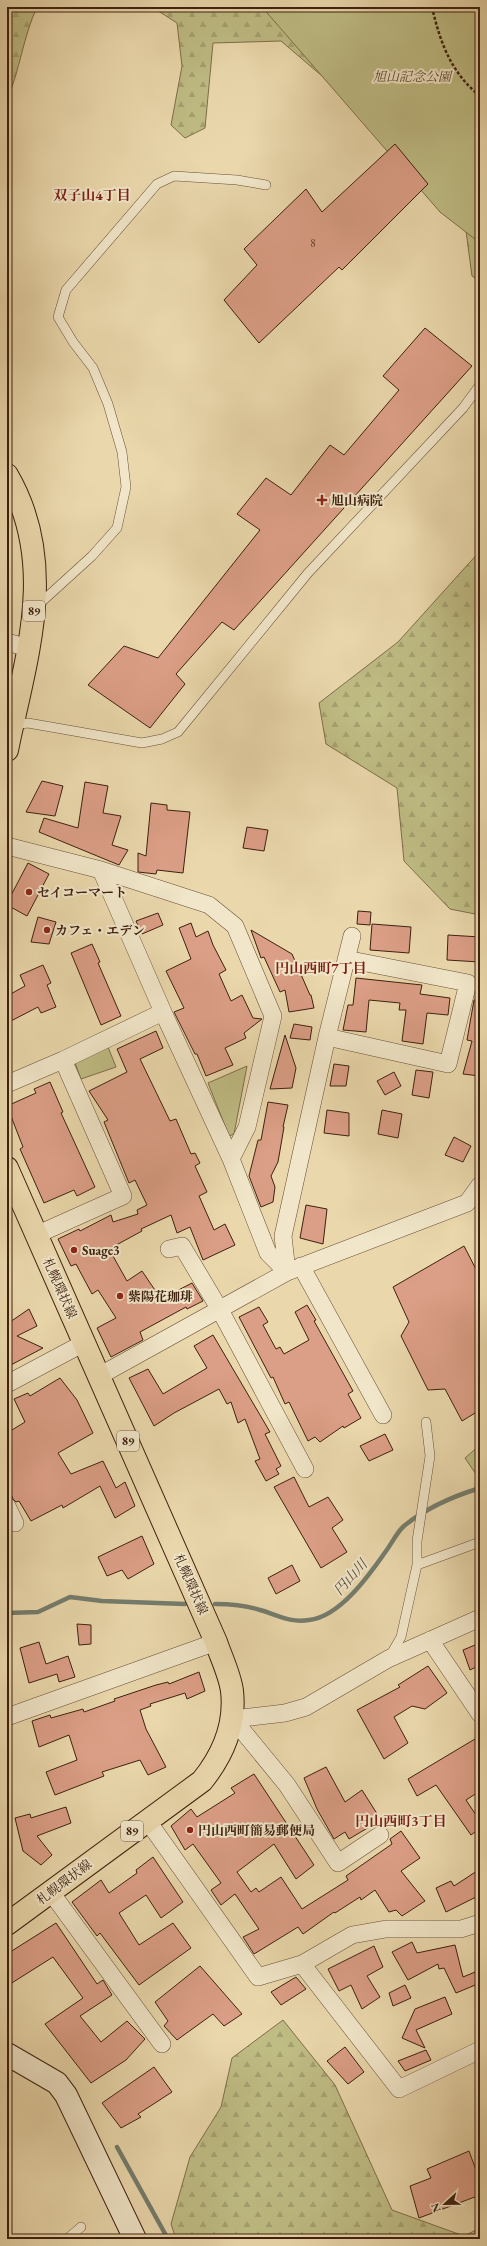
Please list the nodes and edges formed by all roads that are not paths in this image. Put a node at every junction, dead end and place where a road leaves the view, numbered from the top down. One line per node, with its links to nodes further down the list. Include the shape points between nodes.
1 (266, 185): 4 (lane, via 237,180 174,176 157,184 66,290 58,317 93,368 108,404 122,452 126,487 117,528 92,556)
2 (480, 385): 7 (lane, via 458,413 308,573 178,732 162,739 142,742 28,723)
3 (7, 475): 4 (main road, 89, via 24,513 33,544 36,579)
4 (34, 608): 6 (main road, 89)
5 (7, 642): 6 (street)
6 (28, 648): 7 (main road, 89)
7 (10, 724): 8 (main road, 89)
8 (7, 750)
9 (7, 846): 10 (street)
10 (101, 870): 13 (street); 17 (street, via 209,905 235,926 273,1016 247,1127)
11 (352, 936): 12 (street)
12 (346, 959): 14 (street); 14 (street, via 468,983 448,1064)
13 (162, 1012): 15 (street); 17 (street)
14 (327, 1037): 22 (street, via 283,1236)
15 (63, 1060): 16 (street); 20 (street, via 123,1196)
16 (7, 1084)
17 (231, 1159): 22 (street, via 268,1253)
18 (7, 1168): 20 (main road, 札幌環状線 / 89)
19 (480, 1185): 22 (street, via 467,1203)
20 (36, 1235): 24 (main road, 札幌環状線 / 89)
21 (169, 1249): 23 (street, via 182,1246)
22 (294, 1269): 23 (street); 27 (street)
23 (220, 1310): 25 (street); 29 (street)
24 (84, 1343): 25 (main road, 札幌環状線 / 89); 26 (street)
25 (99, 1376): 36 (main road, 札幌環状線 / 89)
26 (7, 1384)
27 (383, 1415)
28 (426, 1422): 33 (lane, via 430,1456 417,1541)
29 (305, 1469)
30 (7, 1506): 31 (street)
31 (15, 1523)
32 (480, 1542): 33 (lane)
33 (417, 1565): 37 (lane, via 401,1637)
34 (480, 1618): 35 (street)
35 (430, 1640): 37 (street); 38 (street)
36 (216, 1642): 39 (street); 40 (main road, 札幌環状線 / 89, via 232,1690)
37 (388, 1659): 40 (street, via 306,1707 285,1713)
38 (480, 1714)
39 (7, 1717)
40 (233, 1718): 41 (main road, 札幌環状線 / 89, via 222,1752 202,1781); 42 (street, via 287,1785 338,1863)
41 (147, 1820): 43 (main road, 札幌環状線 / 89); 46 (street, via 258,1976)
42 (380, 1835)
43 (50, 1891): 45 (main road, 札幌環状線 / 89); 47 (street)
44 (480, 1923): 46 (street, via 461,1929 386,1929 352,1935)
45 (7, 1924)
46 (302, 1964): 48 (street, via 399,2088)
47 (162, 2044)
48 (480, 2050)
49 (7, 2054): 51 (street, via 57,2083 66,2095)
50 (81, 2227): 52 (lane)
51 (132, 2238)
52 (67, 2239)

